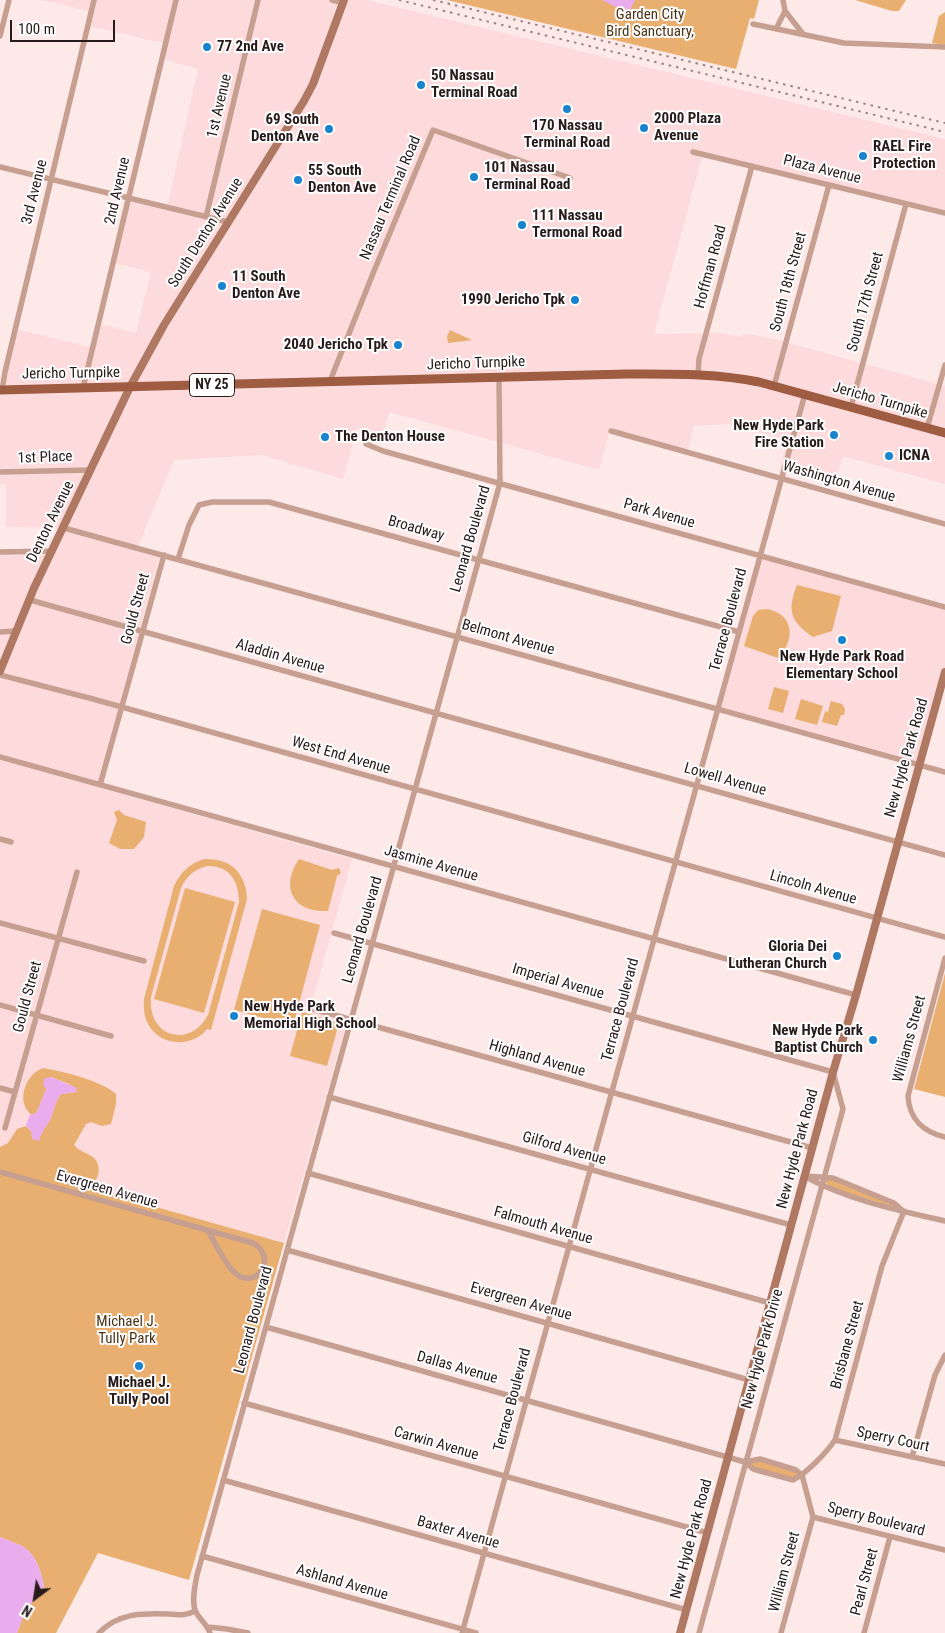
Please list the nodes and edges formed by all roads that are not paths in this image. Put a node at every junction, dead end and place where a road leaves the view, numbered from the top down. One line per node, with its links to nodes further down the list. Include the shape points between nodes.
1 (8, 0): 12 (street)
2 (94, 0): 18 (street, 3rd Avenue)
3 (176, 0): 20 (street, 2nd Avenue)
4 (258, 0): 23 (street, 1st Avenue)
5 (332, 0): 7 (street)
6 (783, 0): 8 (street)
7 (344, 1): 24 (main road, South Denton Avenue, via 307,94)
8 (785, 12): 10 (street); 11 (street)
9 (753, 24): 10 (street)
10 (776, 28): 11 (street)
11 (803, 34): 13 (street, via 844,43)
12 (0, 36)
13 (945, 47)
14 (693, 152): 15 (street, Plaza Avenue)
15 (752, 166): 19 (street, Plaza Avenue); 26 (street, Hoffman Road, via 698,359)
16 (0, 167): 18 (street)
17 (570, 178): 28 (street, Nassau Terminal Road, via 433,130)
18 (51, 180): 20 (street); 32 (street, 3rd Avenue)
19 (829, 185): 21 (street, Plaza Avenue); 29 (street, South 18th Street)
20 (129, 198): 23 (street); 31 (street, 2nd Avenue)
21 (906, 204): 22 (street, Plaza Avenue); 34 (street, South 17th Street)
22 (945, 213)
23 (206, 217): 24 (street)
24 (228, 222): 30 (main road, South Denton Avenue, via 164,324)
25 (945, 365): 35 (street)
26 (698, 375): 27 (main road, Jericho Turnpike / NY 25); 29 (main road, Jericho Turnpike / NY 25, via 736,377)
27 (499, 377): 28 (main road, Jericho Turnpike / NY 25); 42 (street, Leonard Boulevard)
28 (330, 382): 30 (main road, Jericho Turnpike / NY 25)
29 (774, 386): 33 (main road, Jericho Turnpike / NY 25)
30 (130, 387): 31 (main road, Jericho Turnpike / NY 25); 39 (main road, Denton Avenue)
31 (83, 388): 32 (main road, Jericho Turnpike / NY 25)
32 (1, 390)
33 (805, 394): 34 (main road, Jericho Turnpike / NY 25); 41 (street, Terrace Boulevard)
34 (851, 407): 35 (main road, Jericho Turnpike / NY 25)
35 (928, 428): 37 (main road, Jericho Turnpike / NY 25)
36 (611, 431): 41 (street, Washington Avenue)
37 (945, 433)
38 (366, 444): 42 (street, Park Avenue)
39 (92, 470): 40 (street, 1st Place); 44 (main road, Denton Avenue)
40 (0, 472)
41 (781, 479): 43 (street, Washington Avenue); 48 (street, Terrace Boulevard)
42 (500, 483): 48 (street, Park Avenue); 50 (street, Leonard Boulevard)
43 (945, 524)
44 (64, 528): 45 (main road, Denton Avenue); 47 (street, Belmont Avenue)
45 (53, 551): 46 (street); 51 (main road, Denton Avenue)
46 (0, 552)
47 (164, 555): 49 (street, Belmont Avenue); 55 (street, Gould Street)
48 (760, 555): 52 (street, Park Avenue); 56 (street, Terrace Boulevard)
49 (178, 559): 50 (street, Broadway, via 198,506 212,502 254,501 279,504); 57 (street, Belmont Avenue)
50 (478, 560): 56 (street, Broadway); 57 (street, Leonard Boulevard)
51 (30, 600): 53 (main road, Denton Avenue); 55 (street, Aladdin Avenue)
52 (945, 607)
53 (16, 631): 54 (street); 58 (main road, Denton Avenue)
54 (0, 632)
55 (143, 632): 62 (street, Gould Street); 64 (street, Aladdin Avenue)
56 (739, 632): 63 (street, Terrace Boulevard)
57 (457, 637): 63 (street, Belmont Avenue); 64 (street, Leonard Boulevard)
58 (0, 670)
59 (945, 672): 61 (main road, New Hyde Park Road)
60 (0, 675): 62 (street, West End Avenue)
61 (943, 689): 67 (main road, New Hyde Park Road)
62 (122, 708): 69 (street, Gould Street); 71 (street, West End Avenue)
63 (718, 709): 67 (street, Belmont Avenue); 70 (street, Terrace Boulevard)
64 (436, 713): 65 (street, Aladdin Avenue); 71 (street, Leonard Boulevard)
65 (498, 730): 70 (street, Lowell Avenue)
66 (0, 757): 69 (street, Jasmine Avenue)
67 (919, 765): 68 (street, Belmont Avenue); 74 (main road, New Hyde Park Road)
68 (945, 772)
69 (100, 785): 77 (street, Jasmine Avenue)
70 (696, 786): 74 (street, Lowell Avenue); 76 (street, Terrace Boulevard)
71 (414, 790): 76 (street, West End Avenue); 77 (street, Leonard Boulevard)
72 (0, 839): 73 (street)
73 (11, 842)
74 (898, 842): 75 (street, Lowell Avenue); 79 (main road, New Hyde Park Road)
75 (945, 855)
76 (675, 862): 79 (street, Lincoln Avenue); 84 (street, Terrace Boulevard)
77 (393, 866): 84 (street, Jasmine Avenue); 85 (street, Leonard Boulevard)
78 (76, 872): 83 (street, Gould Street)
79 (877, 918): 82 (street, Lincoln Avenue); 88 (main road, New Hyde Park Road)
80 (0, 923): 83 (street)
81 (334, 932): 85 (street, Imperial Avenue)
82 (945, 937)
83 (57, 938): 87 (street); 91 (street, Gould Street)
84 (654, 939): 88 (street, Jasmine Avenue); 92 (street, Terrace Boulevard)
85 (372, 943): 92 (street, Imperial Avenue); 93 (street, Leonard Boulevard)
86 (945, 958): 101 (street, Williams Street, via 908,1092 915,1120 930,1132)
87 (144, 961)
88 (856, 995): 95 (main road, New Hyde Park Road)
89 (0, 1005): 91 (street)
90 (313, 1009): 93 (street, Highland Avenue)
91 (36, 1015): 94 (street); 97 (street, Gould Street)
92 (632, 1016): 95 (street, Imperial Avenue); 98 (street, Terrace Boulevard)
93 (351, 1020): 98 (street, Highland Avenue); 99 (street, Leonard Boulevard)
94 (110, 1036)
95 (832, 1072): 102 (main road, New Hyde Park Road); 107 (street, New Hyde Park Drive, via 843,1109)
96 (0, 1088): 97 (street)
97 (15, 1092): 100 (street, Gould Street)
98 (612, 1092): 102 (street, Highland Avenue); 103 (street, Terrace Boulevard)
99 (329, 1096): 103 (street, Gilford Avenue); 105 (street, Leonard Boulevard)
100 (5, 1128)
101 (945, 1137)
102 (812, 1148): 106 (main road, New Hyde Park Road)
103 (590, 1169): 111 (street, Gilford Avenue); 113 (street, Terrace Boulevard)
104 (0, 1172): 112 (street, Evergreen Avenue)
105 (308, 1173): 113 (street, Falmouth Avenue); 114 (street, Leonard Boulevard)
106 (804, 1176): 107 (street); 108 (street); 111 (main road, New Hyde Park Road)
107 (824, 1177): 108 (street, New Hyde Park Drive); 109 (street, via 894,1202)
108 (821, 1185): 109 (street, via 878,1206); 125 (street, New Hyde Park Drive)
109 (904, 1211): 110 (street); 122 (street, Brisbane Street, via 882,1266)
110 (945, 1221)
111 (791, 1225): 115 (main road, New Hyde Park Road)
112 (208, 1231): 112 (street, Evergreen Avenue, via 234,1272 246,1279 258,1275 265,1259 258,1246)
113 (569, 1246): 115 (street, Falmouth Avenue); 116 (street, Terrace Boulevard)
114 (287, 1250): 116 (street, Evergreen Avenue); 117 (street, Leonard Boulevard)
115 (770, 1303): 119 (main road, New Hyde Park Road)
116 (547, 1322): 119 (street, Evergreen Avenue); 120 (street, Terrace Boulevard)
117 (266, 1327): 120 (street, Dallas Avenue); 121 (street, Leonard Boulevard)
118 (945, 1356): 124 (street, via 935,1375)
119 (749, 1380): 123 (main road, New Hyde Park Road)
120 (526, 1400): 123 (street, Dallas Avenue); 128 (street, Terrace Boulevard)
121 (244, 1403): 128 (street, Carwin Avenue); 129 (street, Leonard Boulevard)
122 (835, 1440): 124 (street, Sperry Court); 127 (street, Brisbane Street)
123 (729, 1457): 125 (street); 131 (main road, New Hyde Park Road)
124 (912, 1457): 126 (street, Sperry Court)
125 (745, 1462): 127 (street, via 760,1459 796,1470); 127 (street, via 753,1469 794,1480); 144 (street, New Hyde Park Drive)
126 (945, 1464)
127 (802, 1475): 130 (street, Sperry Boulevard)
128 (505, 1476): 131 (street, Carwin Avenue); 134 (street, Terrace Boulevard)
129 (223, 1480): 134 (street, Baxter Avenue); 135 (street, Leonard Boulevard)
130 (813, 1517): 132 (street, Sperry Boulevard); 145 (street, William Street)
131 (708, 1533): 136 (main road, New Hyde Park Road)
132 (890, 1537): 133 (street, Sperry Boulevard); 146 (street, Pearl Street)
133 (945, 1550)
134 (484, 1553): 136 (street, Baxter Avenue); 139 (street, Terrace Boulevard)
135 (202, 1556): 137 (street, Leonard Boulevard, via 194,1597); 139 (street, Ashland Avenue)
136 (686, 1610): 143 (main road, New Hyde Park Road)
137 (195, 1612): 138 (street); 140 (street, via 123,1617)
138 (209, 1630): 141 (street)
139 (462, 1631): 142 (street, Ashland Avenue)
140 (99, 1633)
141 (248, 1633)
142 (476, 1633)
143 (680, 1633)
144 (699, 1633)
145 (781, 1633)
146 (864, 1633)

